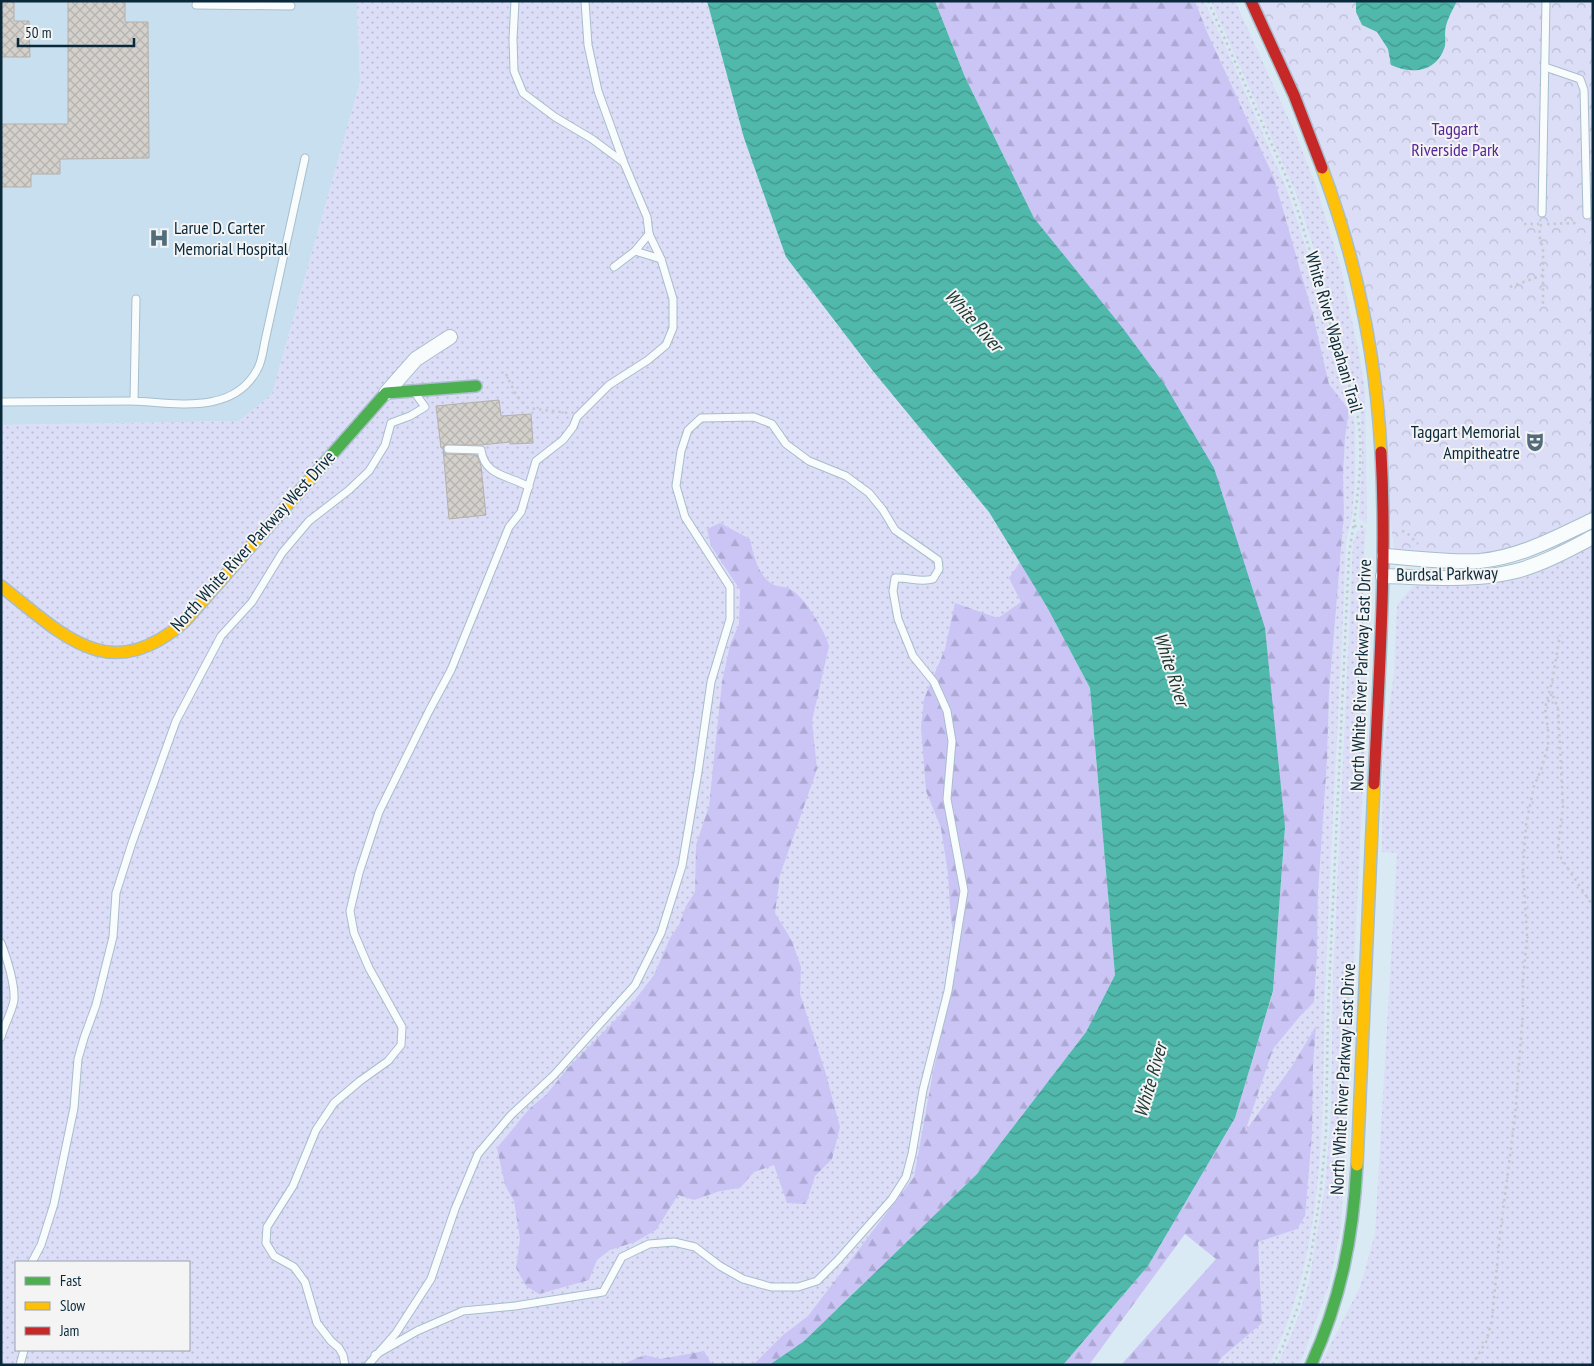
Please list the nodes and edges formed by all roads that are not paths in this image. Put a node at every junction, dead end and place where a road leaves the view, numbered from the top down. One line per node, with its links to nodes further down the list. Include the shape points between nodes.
1 (515, 1): 11 (lane, via 514,71 523,93)
2 (585, 1): 11 (lane, via 588,45 598,90)
3 (1250, 1): 29 (street, North White River Parkway East Drive, via 1318,153 1353,269 1367,332 1379,420)
4 (1546, 1): 7 (lane)
5 (291, 6): 6 (lane)
6 (196, 7)
7 (1545, 67): 8 (lane, via 1580,79); 12 (lane)
8 (1585, 98): 9 (lane); 13 (lane)
9 (1593, 103)
10 (304, 158): 23 (lane, via 257,370 242,390 224,399 202,404)
11 (624, 163): 14 (lane, via 646,217)
12 (1542, 214)
13 (1587, 215)
14 (649, 234): 15 (lane); 16 (lane)
15 (635, 251): 16 (lane); 17 (lane)
16 (661, 259): 26 (lane, via 673,299 673,328 666,346 609,385 577,417 563,440 536,461)
17 (614, 267)
18 (136, 299): 23 (lane)
19 (450, 338): 22 (street, North White River Parkway West Drive, via 416,359)
20 (476, 386): 21 (street)
21 (414, 391): 22 (street); 34 (lane, via 425,407 391,423 385,445 369,471 309,522 282,553 252,602 221,636 176,721 116,893 113,937 78,1059 74,1108 54,1204)
22 (386, 393): 31 (street, North White River Parkway West Drive, via 184,622 155,644 128,652 106,652 78,644)
23 (134, 401): 24 (lane)
24 (1, 402)
25 (448, 449): 26 (lane, via 481,450 482,461 495,473)
26 (529, 487): 38 (lane, via 451,670 379,812 350,911 354,933 369,968 402,1027 401,1045 388,1061 334,1103 316,1130 293,1186 267,1227 266,1243 274,1256 294,1267 305,1282 317,1322 339,1348)
27 (1593, 520): 29 (street, Burdsal Parkway, via 1537,547 1495,558 1471,561)
28 (1593, 537): 30 (street, Burdsal Parkway, via 1546,561 1506,573 1463,578)
29 (1384, 556): 30 (street, North White River Parkway East Drive)
30 (1383, 576): 40 (street, North White River Parkway East Drive, via 1354,1217 1342,1281)
31 (1, 586)
32 (1, 943): 33 (lane, via 14,1001)
33 (1, 1038)
34 (33, 1261)
35 (24, 1351): 37 (lane)
36 (375, 1355): 36 (lane, via 417,1331 463,1311 603,1292 622,1257 649,1244 674,1242 695,1247 743,1279 771,1287 798,1287 817,1281 892,1199 906,1176 923,1090 948,992 964,891 947,800 952,741 947,711 934,682 913,656 898,619 893,591 896,578 907,577 924,582 933,579 939,569 938,560 895,530 869,493 846,476 809,461 786,444 772,424 754,417 701,418 688,430 681,451 676,486 685,517 730,587 730,618 711,682 682,866 661,933 635,984 478,1154 431,1279 396,1333); 39 (lane)
37 (20, 1365)
38 (345, 1365)
39 (368, 1365)
40 (1311, 1365)

